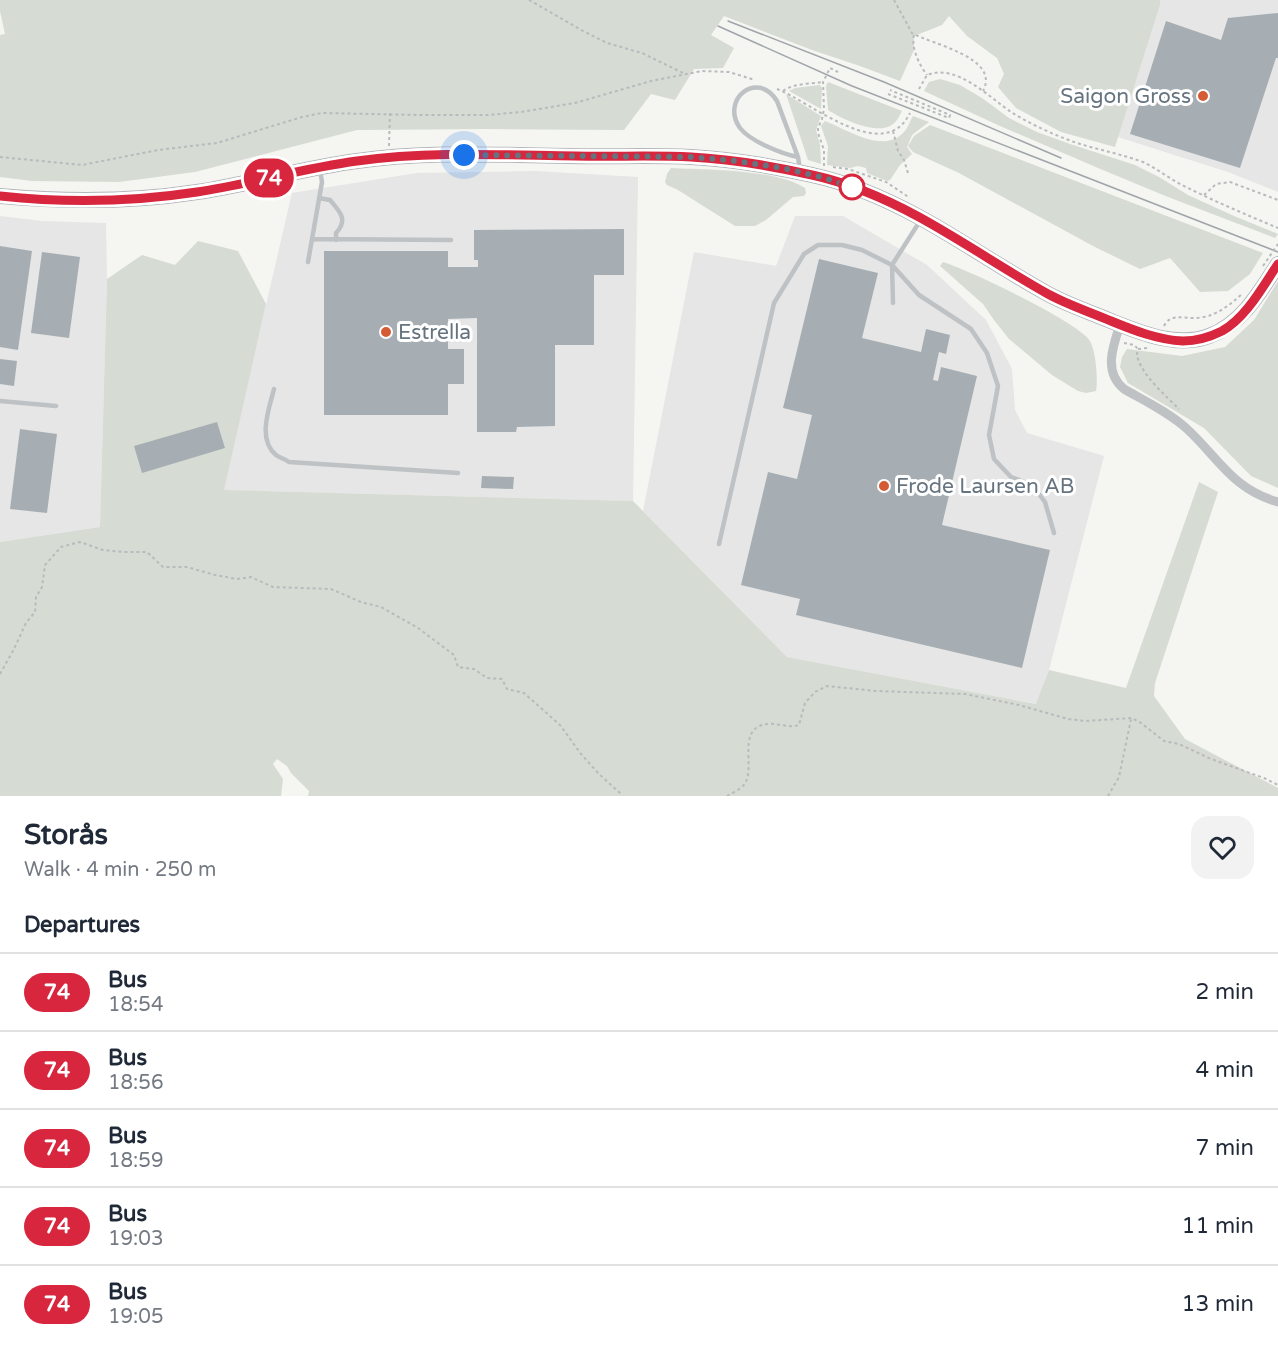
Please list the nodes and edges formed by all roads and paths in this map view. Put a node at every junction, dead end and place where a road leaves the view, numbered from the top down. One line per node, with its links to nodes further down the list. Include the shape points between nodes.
1 (529, 0): 13 (path, via 607,43 642,53 684,74 575,103 521,112)
2 (894, 0): 3 (path)
3 (914, 34): 5 (path, via 914,46); 9 (path, via 974,61 984,74)
4 (838, 72): 6 (path, via 830,68)
5 (927, 75): 7 (path); 9 (path, via 951,74)
6 (823, 82): 11 (path, via 788,87); 14 (path)
7 (919, 89)
8 (890, 90): 10 (path, via 950,115 949,118)
9 (983, 91): 24 (path, via 1040,129 1154,167)
10 (888, 94)
11 (781, 95)
12 (910, 113): 15 (path, via 901,127)
13 (390, 114): 16 (path); 18 (path, via 322,113 217,142 82,165)
14 (824, 114): 15 (path, via 864,133); 20 (path, via 818,133)
15 (893, 131): 23 (path)
16 (389, 157): 21 (street); 22 (street, via 691,157)
17 (798, 157): 17 (lane, via 783,154 740,128 734,112 745,90 752,87 770,92); 22 (lane)
18 (0, 158)
19 (817, 164): 20 (path)
20 (824, 166): 27 (path, via 848,169 886,182)
21 (320, 167): 25 (street, via 197,192 128,199); 26 (lane)
22 (800, 172): 29 (street, via 877,196)
23 (909, 173)
24 (1204, 195): 28 (path, via 1216,184 1230,182); 30 (path)
25 (0, 196)
26 (320, 198): 31 (lane); 32 (lane, via 330,200 342,215)
27 (911, 198)
28 (1278, 200)
29 (921, 219): 37 (lane); 41 (street, via 1051,296)
30 (1278, 228)
31 (313, 239): 32 (lane); 35 (lane)
32 (336, 240): 33 (lane)
33 (451, 240)
34 (1278, 244): 38 (path, bridge)
35 (308, 262)
36 (1278, 264): 42 (street, via 1241,316 1221,331 1194,340)
37 (892, 265): 40 (lane); 51 (lane, via 919,295 971,329 987,353 998,386 989,435 994,459 1011,477 1032,485 1045,502); 52 (lane, via 842,245 818,245 804,254 774,303)
38 (1263, 266)
39 (1244, 293): 42 (path, via 1211,315 1169,320)
40 (893, 303)
41 (1120, 325): 42 (street); 43 (street)
42 (1160, 337): 44 (path, via 1155,349)
43 (1116, 340): 44 (path); 50 (street, via 1111,367 1120,386 1175,419 1247,489)
44 (1138, 349): 48 (path, via 1145,372)
45 (274, 389): 49 (lane, via 267,415 267,443 276,455 289,462)
46 (0, 401): 47 (lane)
47 (56, 406)
48 (1183, 412)
49 (458, 473)
50 (1278, 501)
51 (1054, 533)
52 (719, 544)
53 (0, 674): 56 (path, via 35,612 45,566 61,547 80,542 103,550 147,552 162,567 187,567 237,579 251,577 273,587 331,589 381,607 418,627 445,648 454,656 458,668 502,679 507,689 524,693 560,725)
54 (1132, 718): 55 (path, via 1164,741); 57 (path, via 1085,721 965,694 827,686 805,703 799,725 761,725 754,730 749,740 749,773 744,784); 58 (path, via 1119,777)
55 (1278, 785)
56 (621, 796)
57 (727, 796)
58 (1108, 796)

